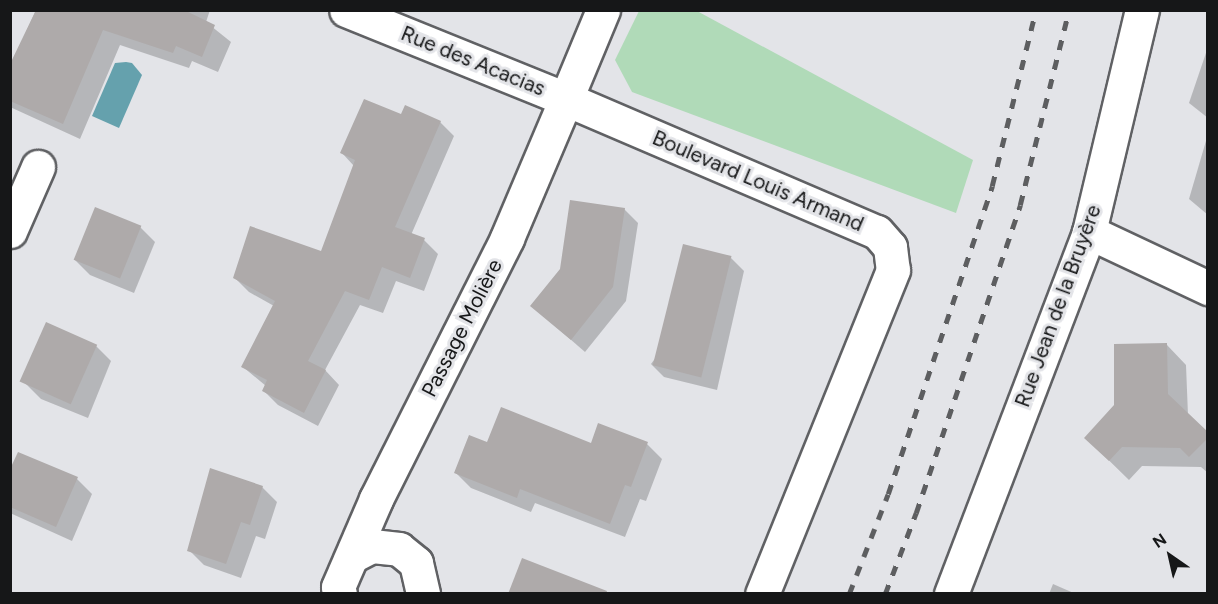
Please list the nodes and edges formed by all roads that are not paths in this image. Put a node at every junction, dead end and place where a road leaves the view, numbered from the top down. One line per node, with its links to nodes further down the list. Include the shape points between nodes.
1 (346, 10): 4 (street, Rue des Acacias)
2 (603, 10): 4 (street)
3 (1142, 10): 7 (street, Rue Jean de la Bruyère)
4 (566, 99): 9 (street, Passage Molière, via 507,238 376,500); 12 (street, Boulevard Louis Armand, via 877,231 890,247 893,270)
5 (38, 167): 6 (street)
6 (10, 231)
7 (1089, 232): 8 (street); 13 (street, Rue Jean de la Bruyère)
8 (1208, 288)
9 (354, 555): 10 (street, Passage Molière, via 338,587); 11 (street, via 372,546 399,549 416,564)
10 (340, 594)
11 (423, 594)
12 (762, 594)
13 (951, 594)

